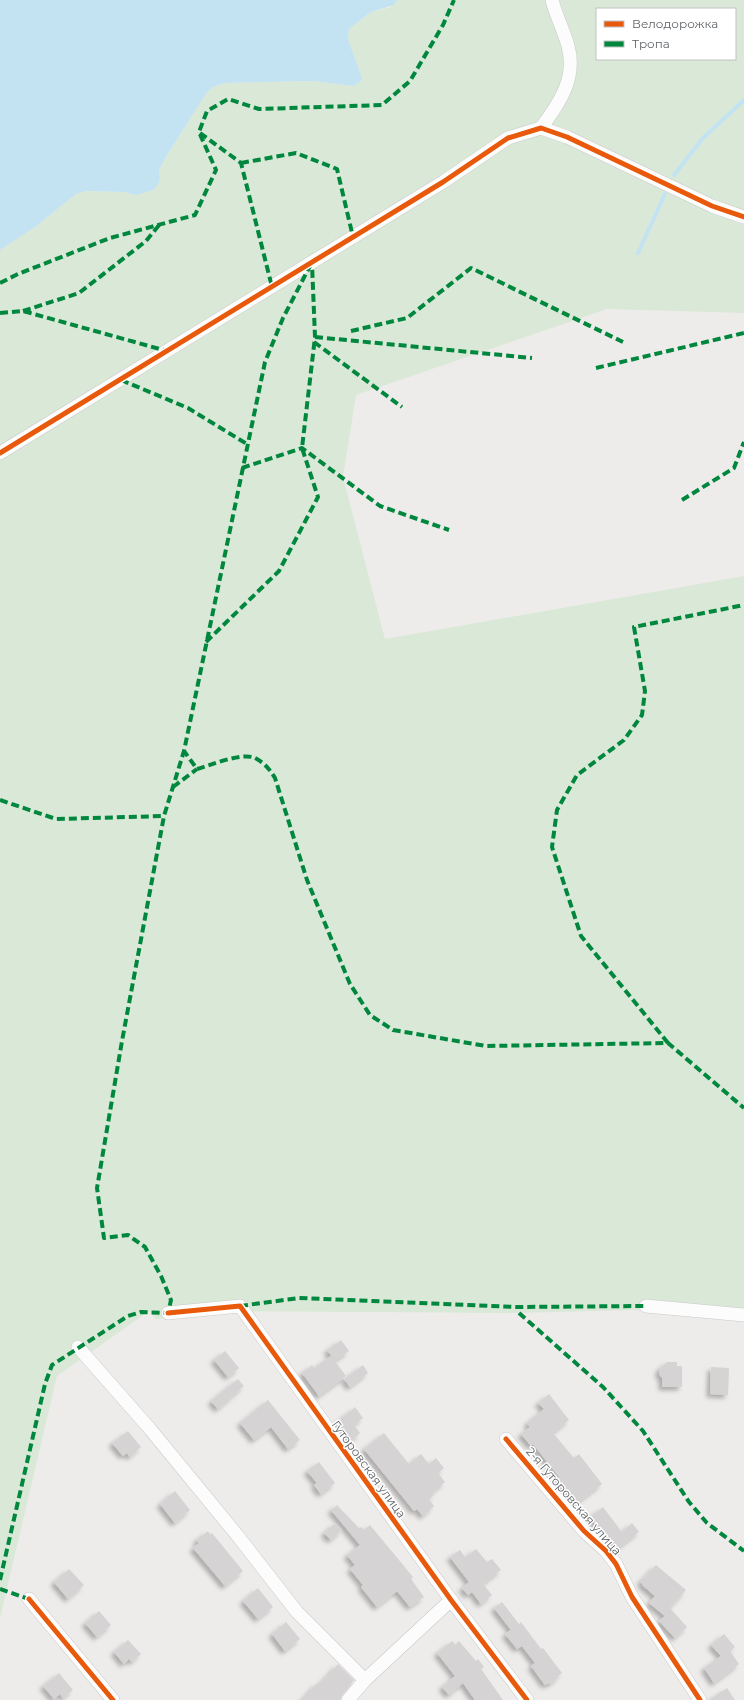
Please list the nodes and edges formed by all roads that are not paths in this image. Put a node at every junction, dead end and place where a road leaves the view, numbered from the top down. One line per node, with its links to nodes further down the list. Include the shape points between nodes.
1 (552, 0): 2 (street, via 569,47 570,69 568,84)
2 (541, 128): 3 (street, via 567,137 712,206); 4 (street, via 508,138 443,182)
3 (744, 217)
4 (0, 453)
5 (646, 1306): 7 (street)
6 (168, 1313): 11 (street, Гуторовская улица, via 240,1306)
7 (744, 1315)
8 (78, 1347): 12 (street, via 150,1429 297,1612)
9 (506, 1438): 16 (street, 2-я Гуторовская улица, via 584,1531 616,1564 632,1597)
10 (29, 1599): 13 (street)
11 (451, 1600): 12 (street); 15 (street, Гуторовская улица)
12 (365, 1680): 14 (street)
13 (113, 1700)
14 (348, 1700)
15 (528, 1700)
16 (700, 1700)

